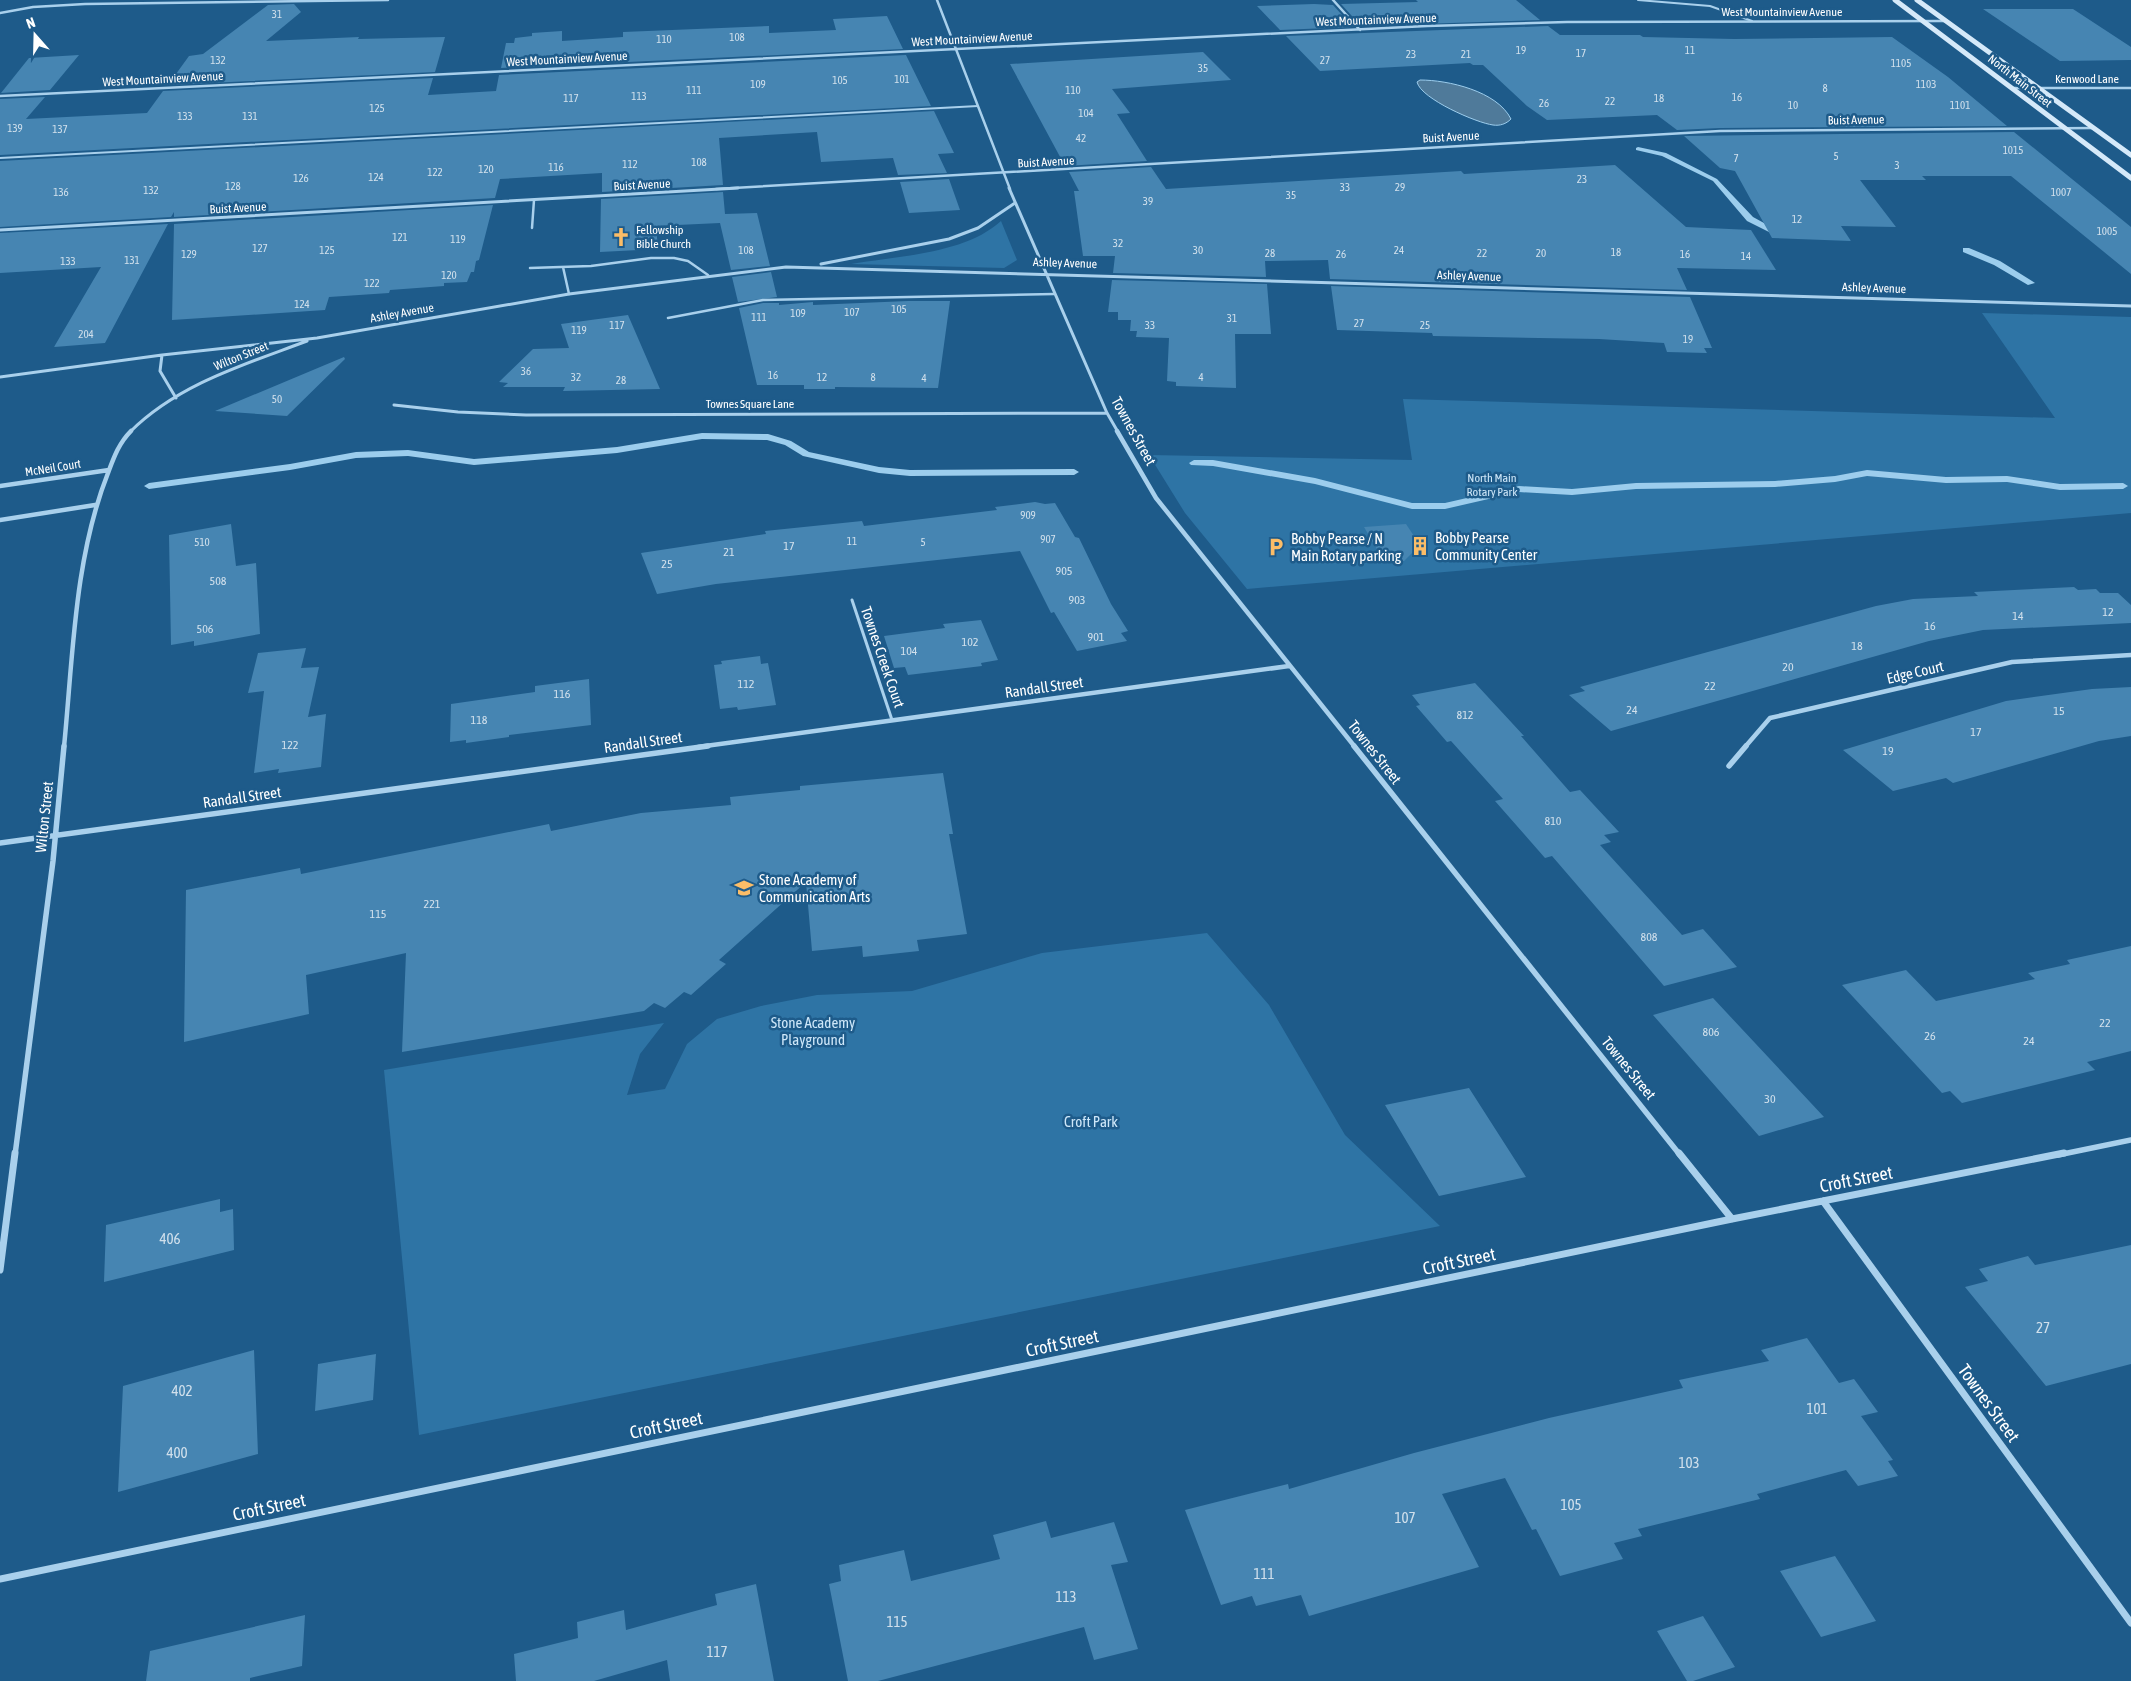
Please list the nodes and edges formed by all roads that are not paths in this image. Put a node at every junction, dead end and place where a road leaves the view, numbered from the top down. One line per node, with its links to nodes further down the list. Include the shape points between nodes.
1 (236, 0): 8 (street)
2 (388, 0): 8 (street)
3 (937, 0): 14 (street, Townes Street)
4 (1333, 0): 13 (street)
5 (1638, 0): 10 (lane, via 1710,6)
6 (1895, 0): 11 (street, North Main Street)
7 (1917, 0): 12 (street, North Main Street)
8 (231, 2): 9 (street, via 57,5)
9 (0, 13)
10 (1752, 21): 11 (street, West Mountainview Avenue); 13 (street, West Mountainview Avenue, via 1567,22)
11 (1925, 21): 12 (street, West Mountainview Avenue); 16 (street, North Main Street)
12 (1945, 21): 15 (street, North Main Street)
13 (1360, 30): 14 (street, West Mountainview Avenue)
14 (956, 49): 18 (street, West Mountainview Avenue); 19 (street, Townes Street)
15 (2037, 87): 16 (street, Kenwood Lane); 17 (street, Kenwood Lane); 21 (street, North Main Street)
16 (2012, 88): 20 (street, North Main Street)
17 (2131, 88)
18 (0, 96)
19 (978, 106): 23 (lane); 24 (street, Townes Street)
20 (2065, 128): 21 (street, Buist Avenue); 24 (street, Buist Avenue, via 1711,131); 25 (street, North Main Street)
21 (2094, 128): 22 (street, North Main Street)
22 (2131, 155)
23 (0, 158)
24 (1005, 173): 26 (street, Buist Avenue); 27 (street, Townes Street)
25 (2131, 178)
26 (534, 200): 28 (lane); 29 (street, Buist Avenue)
27 (1015, 203): 31 (street, Ashley Avenue, via 978,228 949,239); 33 (street, Townes Street)
28 (532, 228)
29 (0, 230)
30 (563, 267): 32 (lane); 34 (lane, via 674,258 688,261); 35 (lane)
31 (807, 267): 33 (street, Ashley Avenue); 34 (street, Ashley Avenue)
32 (530, 268)
33 (1045, 273): 36 (street, Townes Street); 37 (street, Ashley Avenue)
34 (708, 275): 35 (street, Ashley Avenue)
35 (570, 294): 39 (street, Ashley Avenue)
36 (1054, 294): 38 (lane, via 763,300); 44 (street, Townes Street)
37 (2131, 306)
38 (668, 318)
39 (317, 338): 40 (street, Ashley Avenue); 42 (street, Wilton Street, via 222,373)
40 (162, 354): 41 (street, Ashley Avenue); 42 (street, via 160,371)
41 (0, 377)
42 (176, 398): 45 (street, Wilton Street, via 138,424 120,442)
43 (394, 404): 44 (street, Townes Square Lane, via 458,412 526,415)
44 (1107, 413): 51 (street, Townes Street, via 1156,498)
45 (109, 470): 46 (street, McNeil Court); 47 (street, Wilton Street)
46 (0, 486)
47 (95, 505): 48 (street); 54 (street, Wilton Street, via 78,599)
48 (0, 520)
49 (852, 600): 52 (lane, Townes Creek Court)
50 (2131, 655): 53 (street, Edge Court, via 2012,662 1770,718)
51 (1289, 666): 52 (street, Randall Street); 58 (street, Townes Street)
52 (892, 720): 54 (street, Randall Street)
53 (1729, 766)
54 (56, 835): 55 (street, Randall Street); 59 (street, Wilton Street)
55 (0, 842)
56 (2131, 1140): 57 (street, Croft Street)
57 (1823, 1201): 58 (street, Croft Street); 61 (street, Townes Street)
58 (1732, 1219): 60 (street, Croft Street)
59 (0, 1270)
60 (0, 1579)
61 (2131, 1623)

